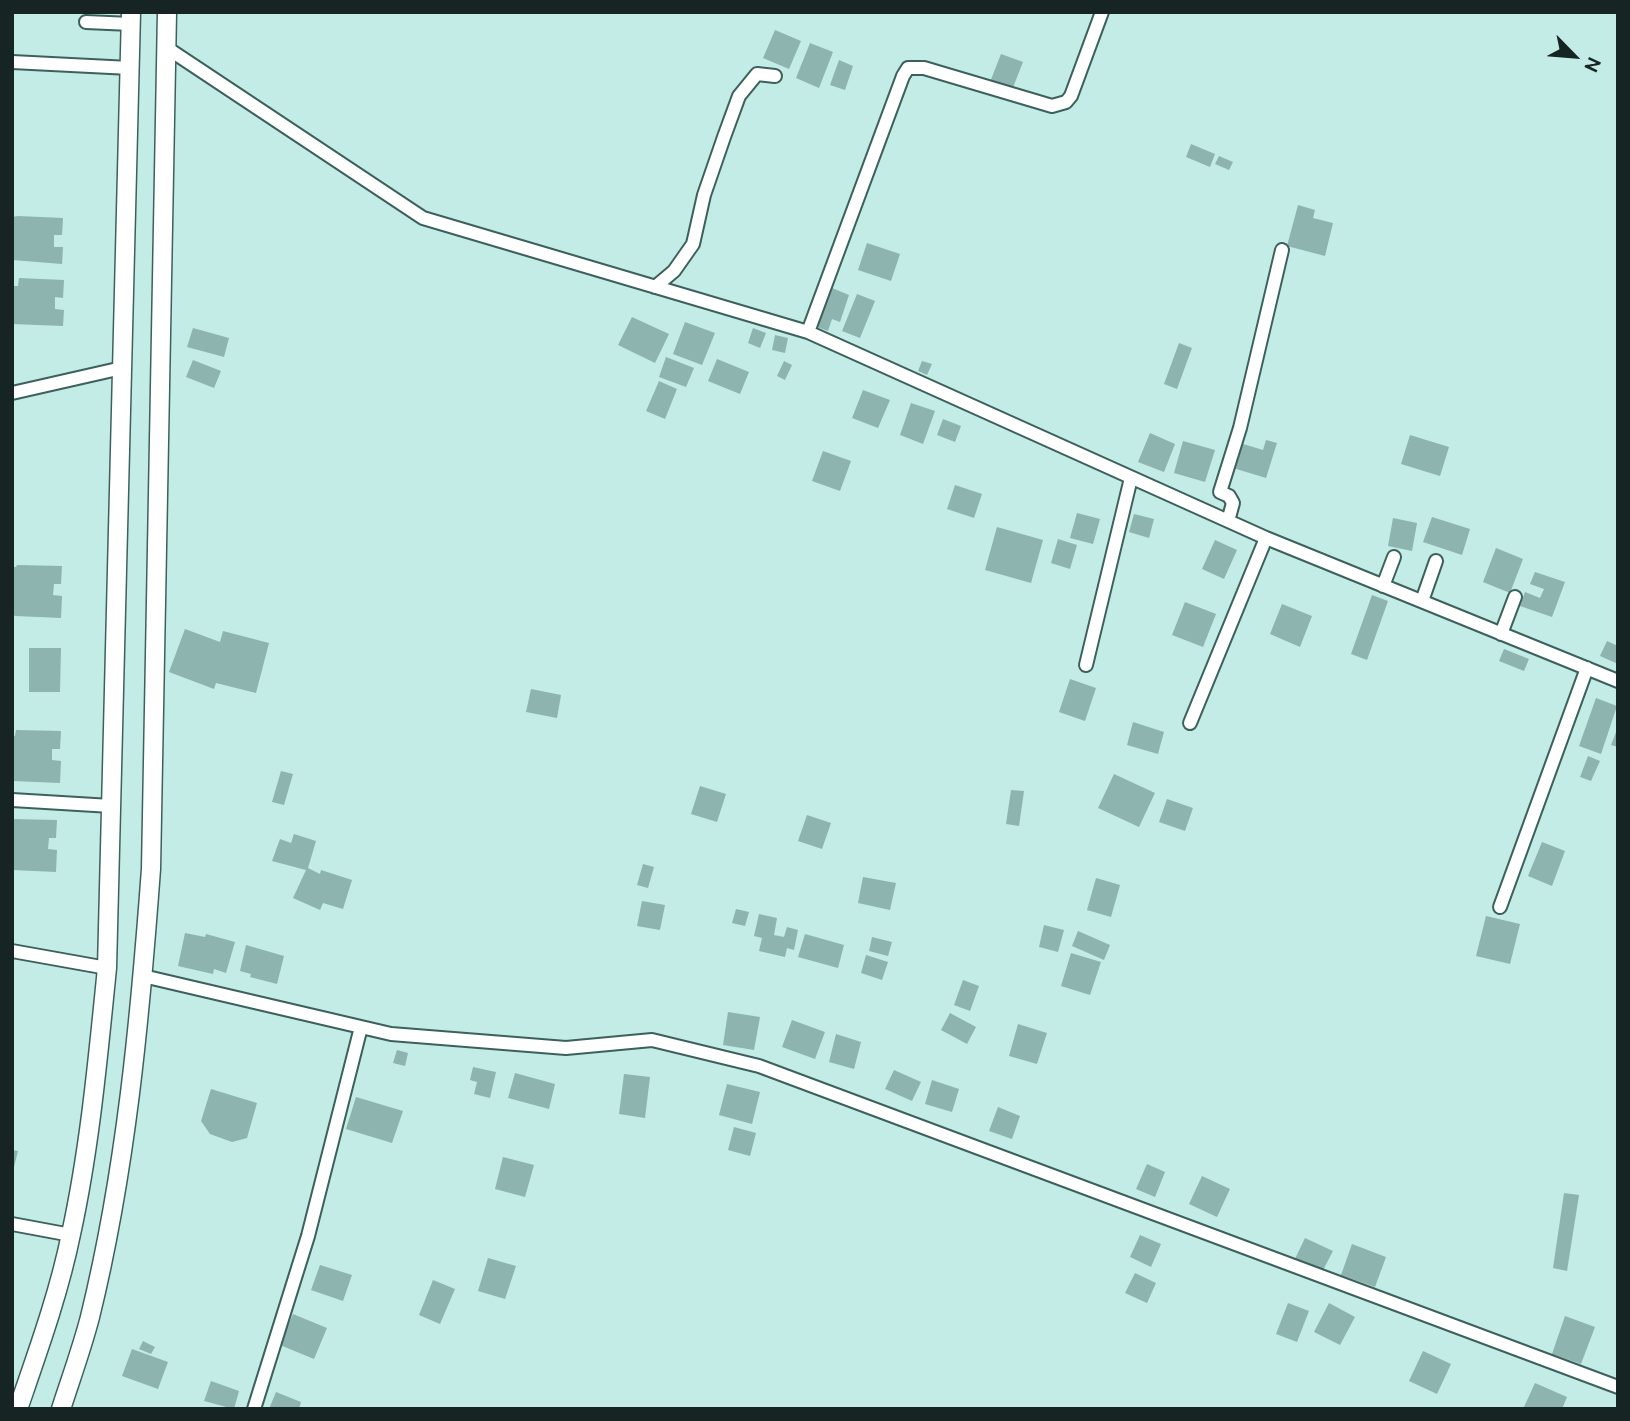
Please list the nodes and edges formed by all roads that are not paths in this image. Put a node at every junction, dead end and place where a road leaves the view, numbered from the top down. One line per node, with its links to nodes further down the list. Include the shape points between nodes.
1 (167, 12): 5 (main road)
2 (1102, 12): 11 (street, via 1071,96 1061,105 924,68 908,68)
3 (131, 18): 4 (street); 7 (main road)
4 (86, 22)
5 (167, 48): 10 (street, via 423,218); 32 (main road, via 151,869)
6 (12, 62): 7 (street)
7 (130, 68): 12 (main road)
8 (775, 76): 10 (street, via 757,74 740,96 704,195 693,244 674,271)
9 (1282, 250): 15 (street, via 1220,492 1233,503)
10 (655, 287): 11 (street)
11 (808, 332): 14 (street)
12 (122, 368): 13 (street); 28 (main road)
13 (12, 393)
14 (1131, 478): 15 (street); 23 (street)
15 (1228, 521): 16 (street)
16 (1266, 538): 19 (street); 26 (street)
17 (1394, 557): 19 (street)
18 (1436, 561): 21 (street)
19 (1382, 586): 21 (street)
20 (1515, 597): 22 (street)
21 (1422, 601): 22 (street)
22 (1501, 634): 24 (street)
23 (1086, 665)
24 (1587, 668): 25 (street); 29 (street)
25 (1616, 676)
26 (1190, 723)
27 (12, 800): 28 (street)
28 (111, 806): 31 (main road)
29 (1500, 907)
30 (12, 951): 31 (street)
31 (107, 968): 35 (main road, via 96,1082)
32 (143, 976): 33 (street); 38 (main road, via 112,1216 89,1320)
33 (361, 1027): 36 (street, via 391,1034 566,1048 652,1040 759,1066); 39 (street, via 308,1236)
34 (12, 1224): 35 (street)
35 (71, 1235): 37 (main road)
36 (1618, 1387)
37 (18, 1409)
38 (61, 1409)
39 (254, 1409)

